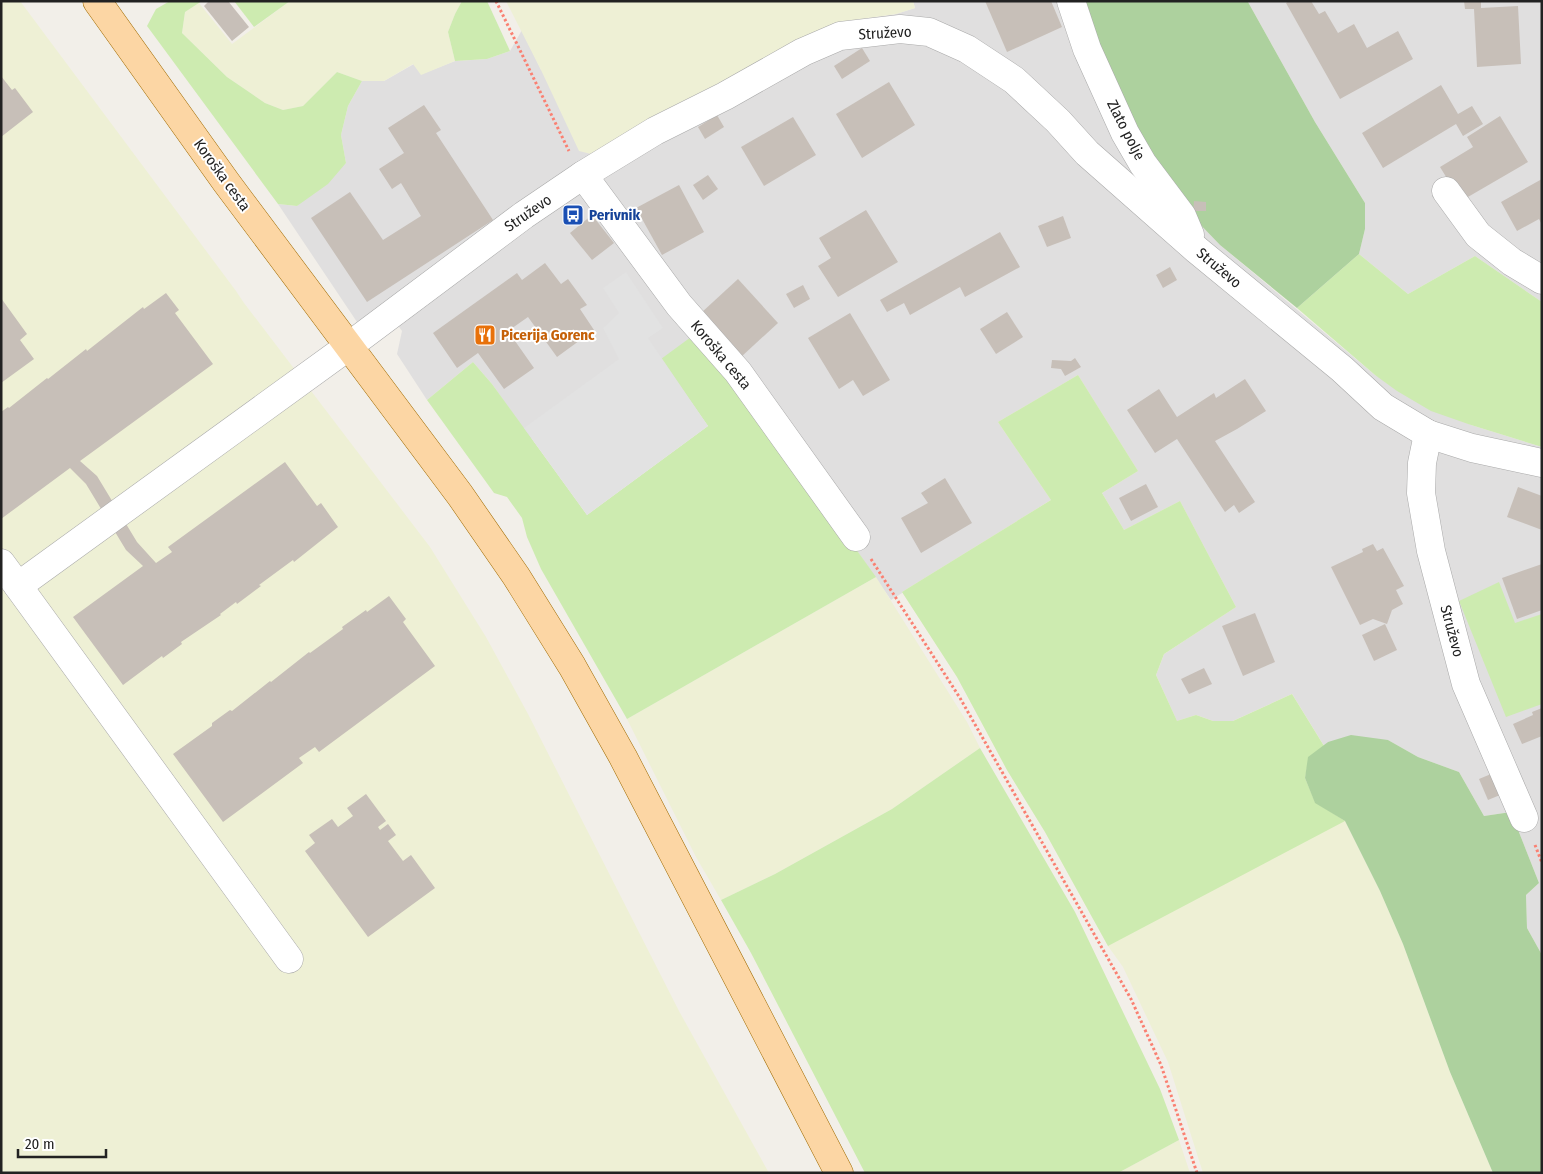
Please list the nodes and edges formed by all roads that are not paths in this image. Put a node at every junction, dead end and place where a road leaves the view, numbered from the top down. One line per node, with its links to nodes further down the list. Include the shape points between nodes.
1 (97, 1): 7 (main road, Koroška cesta)
2 (1071, 1): 5 (street, Zlato polje, via 1087,49 1125,133 1143,164 1182,216)
3 (583, 175): 5 (street, Struževo, via 655,131 803,52 840,36 900,28 929,32 967,49 1014,80 1087,153); 7 (street, Struževo, via 524,215); 10 (street, Koroška cesta, via 679,305 738,372)
4 (1446, 191): 6 (street, via 1478,235 1512,262)
5 (1197, 250): 8 (street, Struževo, via 1342,369 1383,407)
6 (1542, 280)
7 (349, 346): 12 (street, Struževo); 15 (main road, Koroška cesta, via 460,495 572,666 623,757)
8 (1428, 434): 9 (street, Struževo, via 1472,448); 13 (street, Struževo, via 1422,463 1421,493 1431,551 1466,684)
9 (1542, 463)
10 (856, 537)
11 (1, 563): 12 (street)
12 (18, 586): 14 (street)
13 (1524, 818)
14 (289, 959)
15 (839, 1173)

